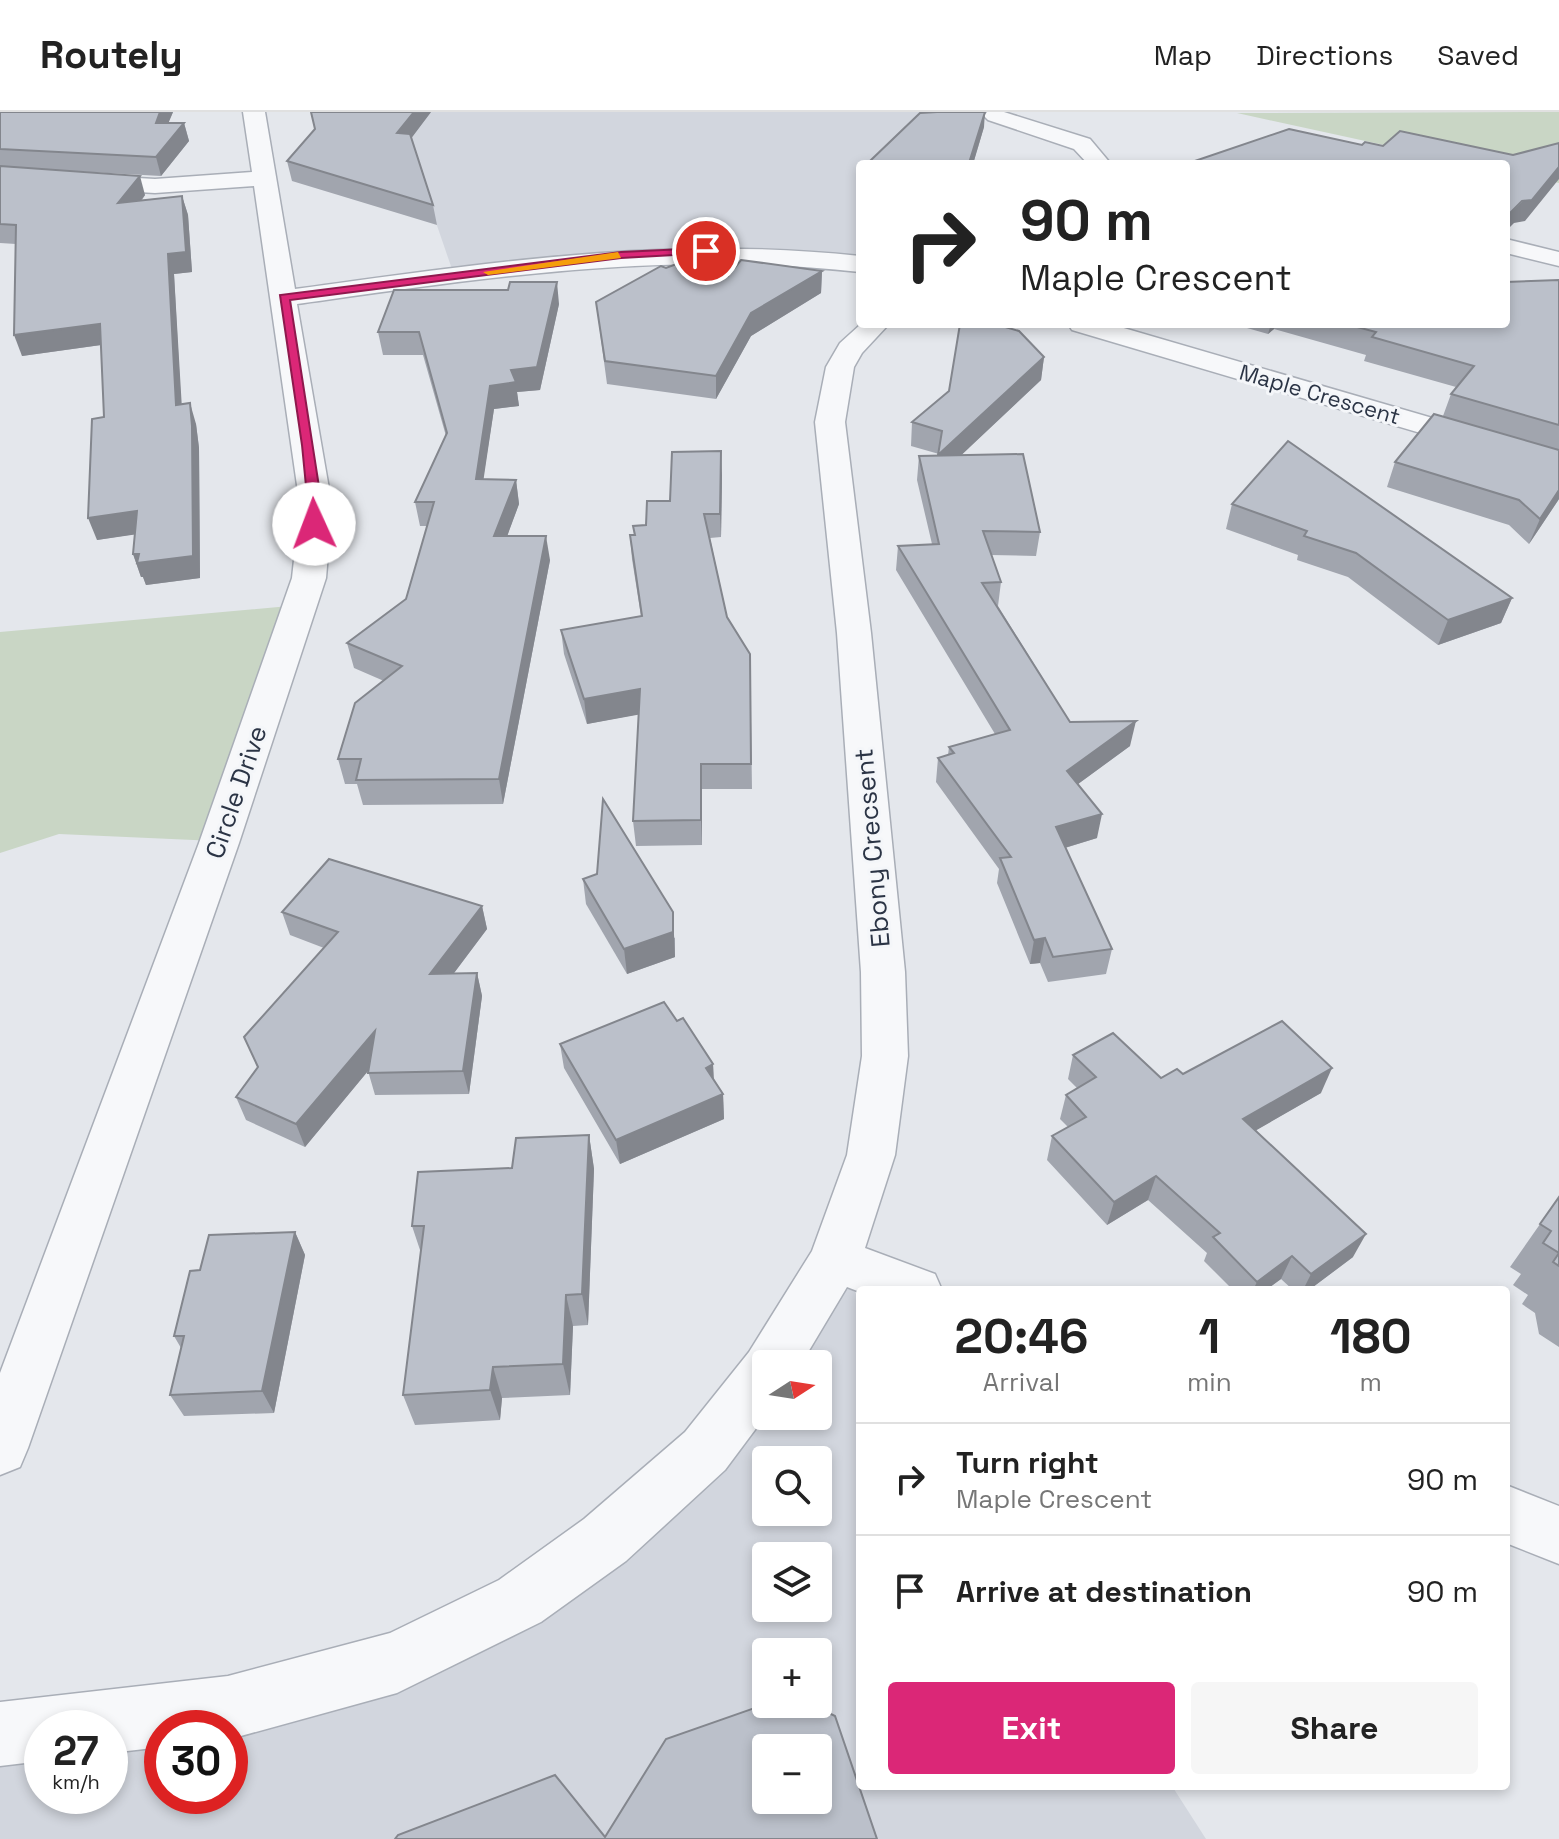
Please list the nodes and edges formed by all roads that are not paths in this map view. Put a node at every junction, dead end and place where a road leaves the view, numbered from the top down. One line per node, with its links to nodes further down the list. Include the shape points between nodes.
1 (254, 112): 5 (street, Circle Drive)
2 (995, 116): 3 (street, via 1082,144)
3 (1096, 160)
4 (0, 177): 5 (street, via 155,186)
5 (264, 178): 9 (street, Circle Drive)
6 (1510, 247): 7 (street)
7 (1559, 259)
8 (856, 263): 9 (street, via 773,253 621,255)
9 (284, 298): 17 (street, Circle Drive, via 316,506 309,578)
10 (872, 328): 13 (street, Ebony Crecsent, via 840,367 830,422 882,957 885,1056 871,1155)
11 (1095, 328): 12 (street, Maple Crescent)
12 (1559, 465)
13 (835, 1260): 14 (street); 15 (street, Ebony Crecsent)
14 (905, 1286)
15 (780, 1350)
16 (752, 1389): 20 (street, via 705,1451 605,1540 506,1608 397,1662 228,1708)
17 (0, 1448)
18 (1510, 1516): 19 (street)
19 (1559, 1535)
20 (128, 1719)
21 (24, 1731): 22 (street)
22 (0, 1734)

